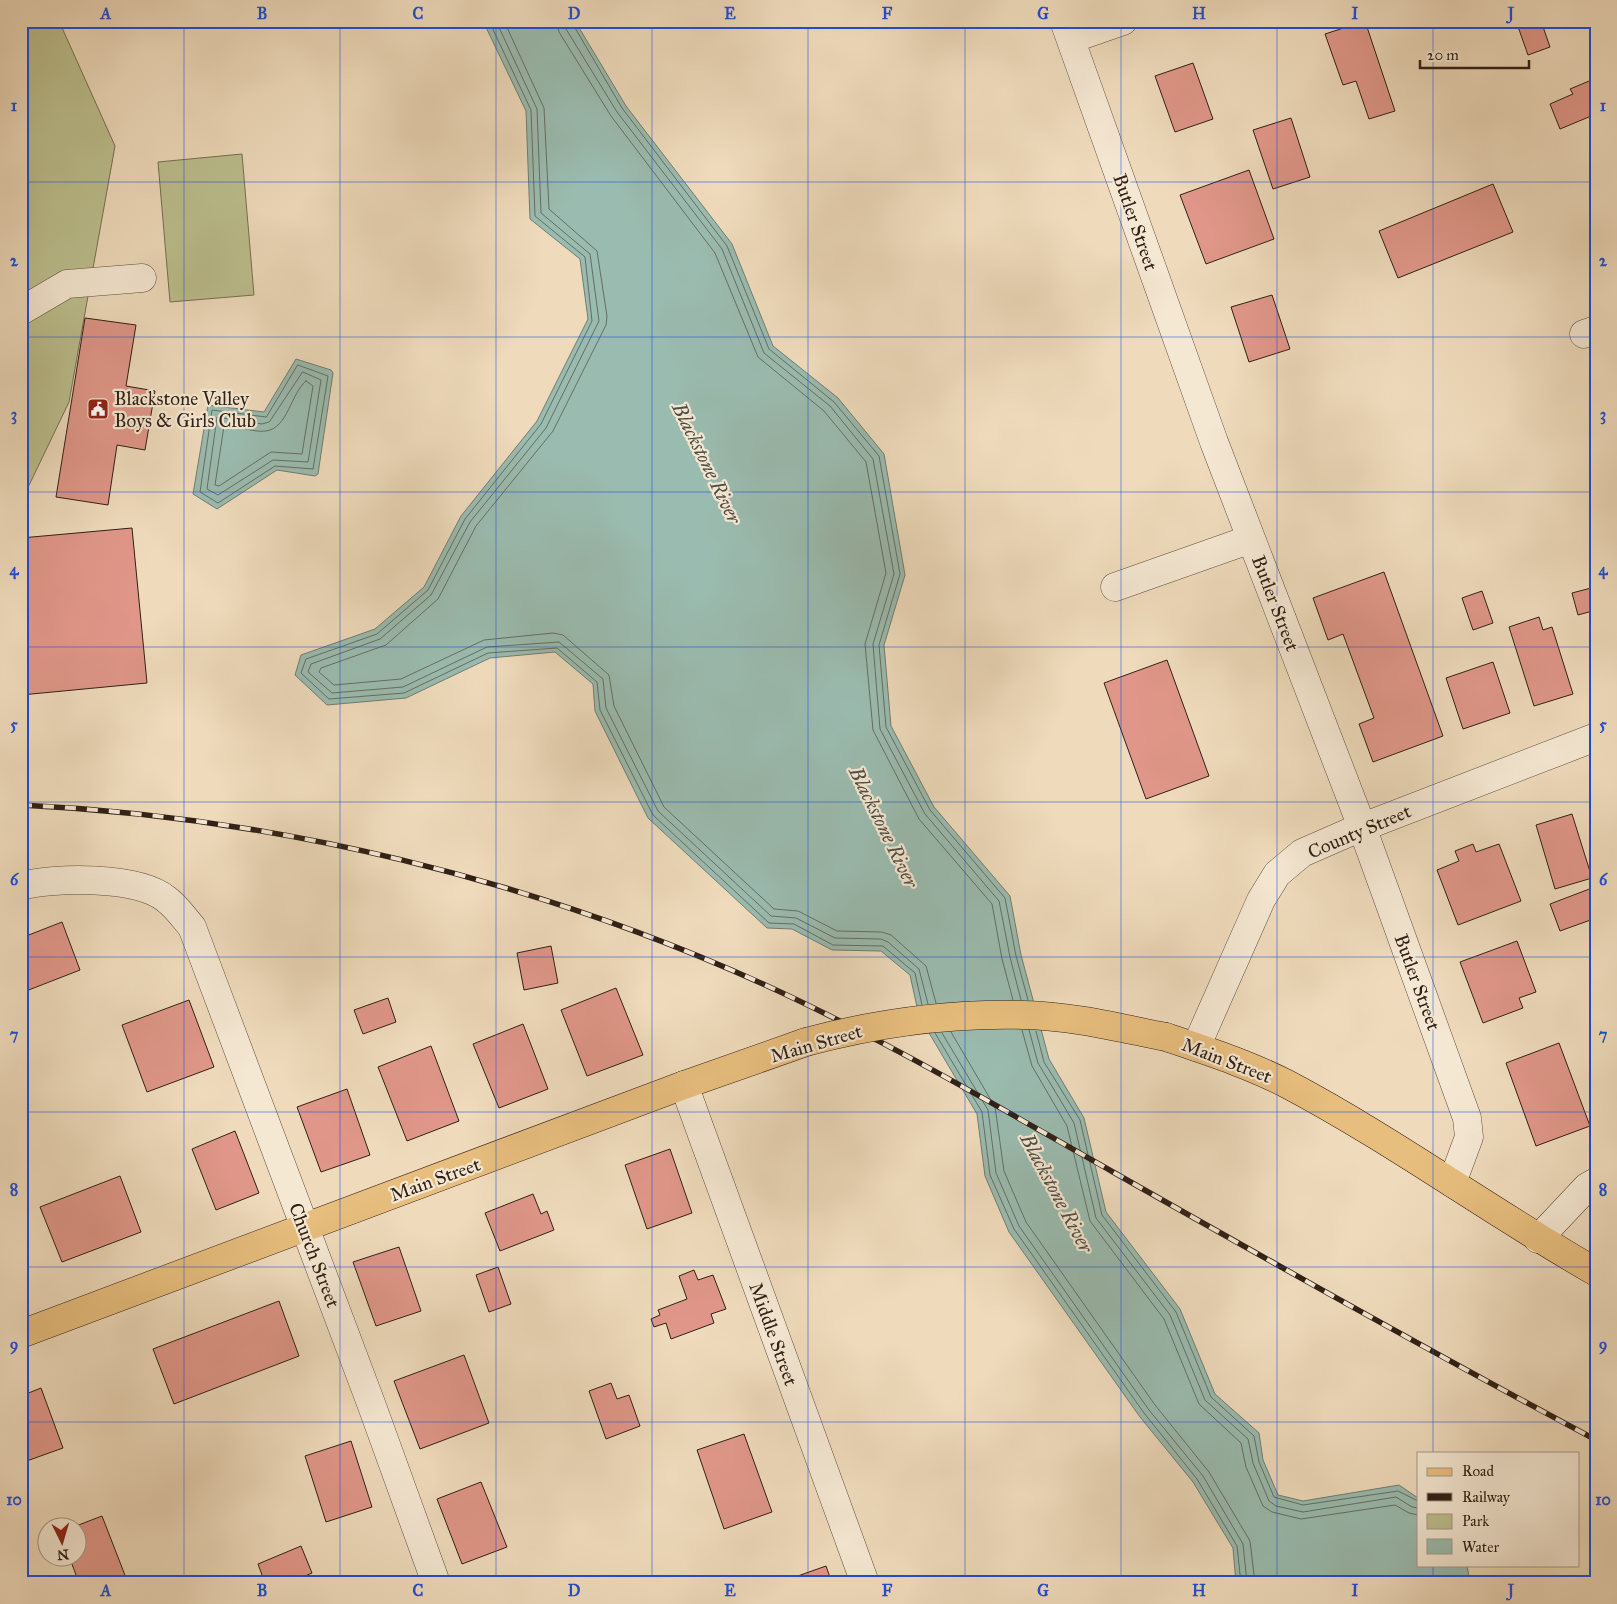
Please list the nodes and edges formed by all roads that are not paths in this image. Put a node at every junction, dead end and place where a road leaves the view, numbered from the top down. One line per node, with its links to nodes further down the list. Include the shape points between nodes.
1 (1123, 21): 2 (street)
2 (1068, 30): 5 (street, Butler Street)
3 (142, 278): 4 (street, via 68,284)
4 (21, 311)
5 (1252, 540): 6 (street); 8 (street, Butler Street)
6 (1115, 587)
7 (1596, 737): 8 (street, County Street)
8 (1362, 827): 10 (street, County Street, via 1302,853 1277,874 1261,900); 13 (street, Butler Street, via 1468,1118 1469,1137)
9 (21, 886): 14 (street, Church Street, via 35,882 86,880 128,884 165,898 192,927)
10 (1196, 1047): 11 (main road, Main Street, bridge, via 1166,1037 1072,1020 1010,1015 914,1020 855,1029 806,1042); 13 (main road, Main Street, via 1286,1084)
11 (684, 1086): 14 (main road, Main Street); 19 (street, Middle Street)
12 (1596, 1182): 15 (street, via 1587,1186)
13 (1452, 1183): 15 (main road, Main Street)
14 (304, 1227): 17 (main road, Main Street); 18 (street, Church Street)
15 (1538, 1239): 16 (main road, Main Street)
16 (1596, 1272)
17 (21, 1334)
18 (436, 1583)
19 (865, 1583)

